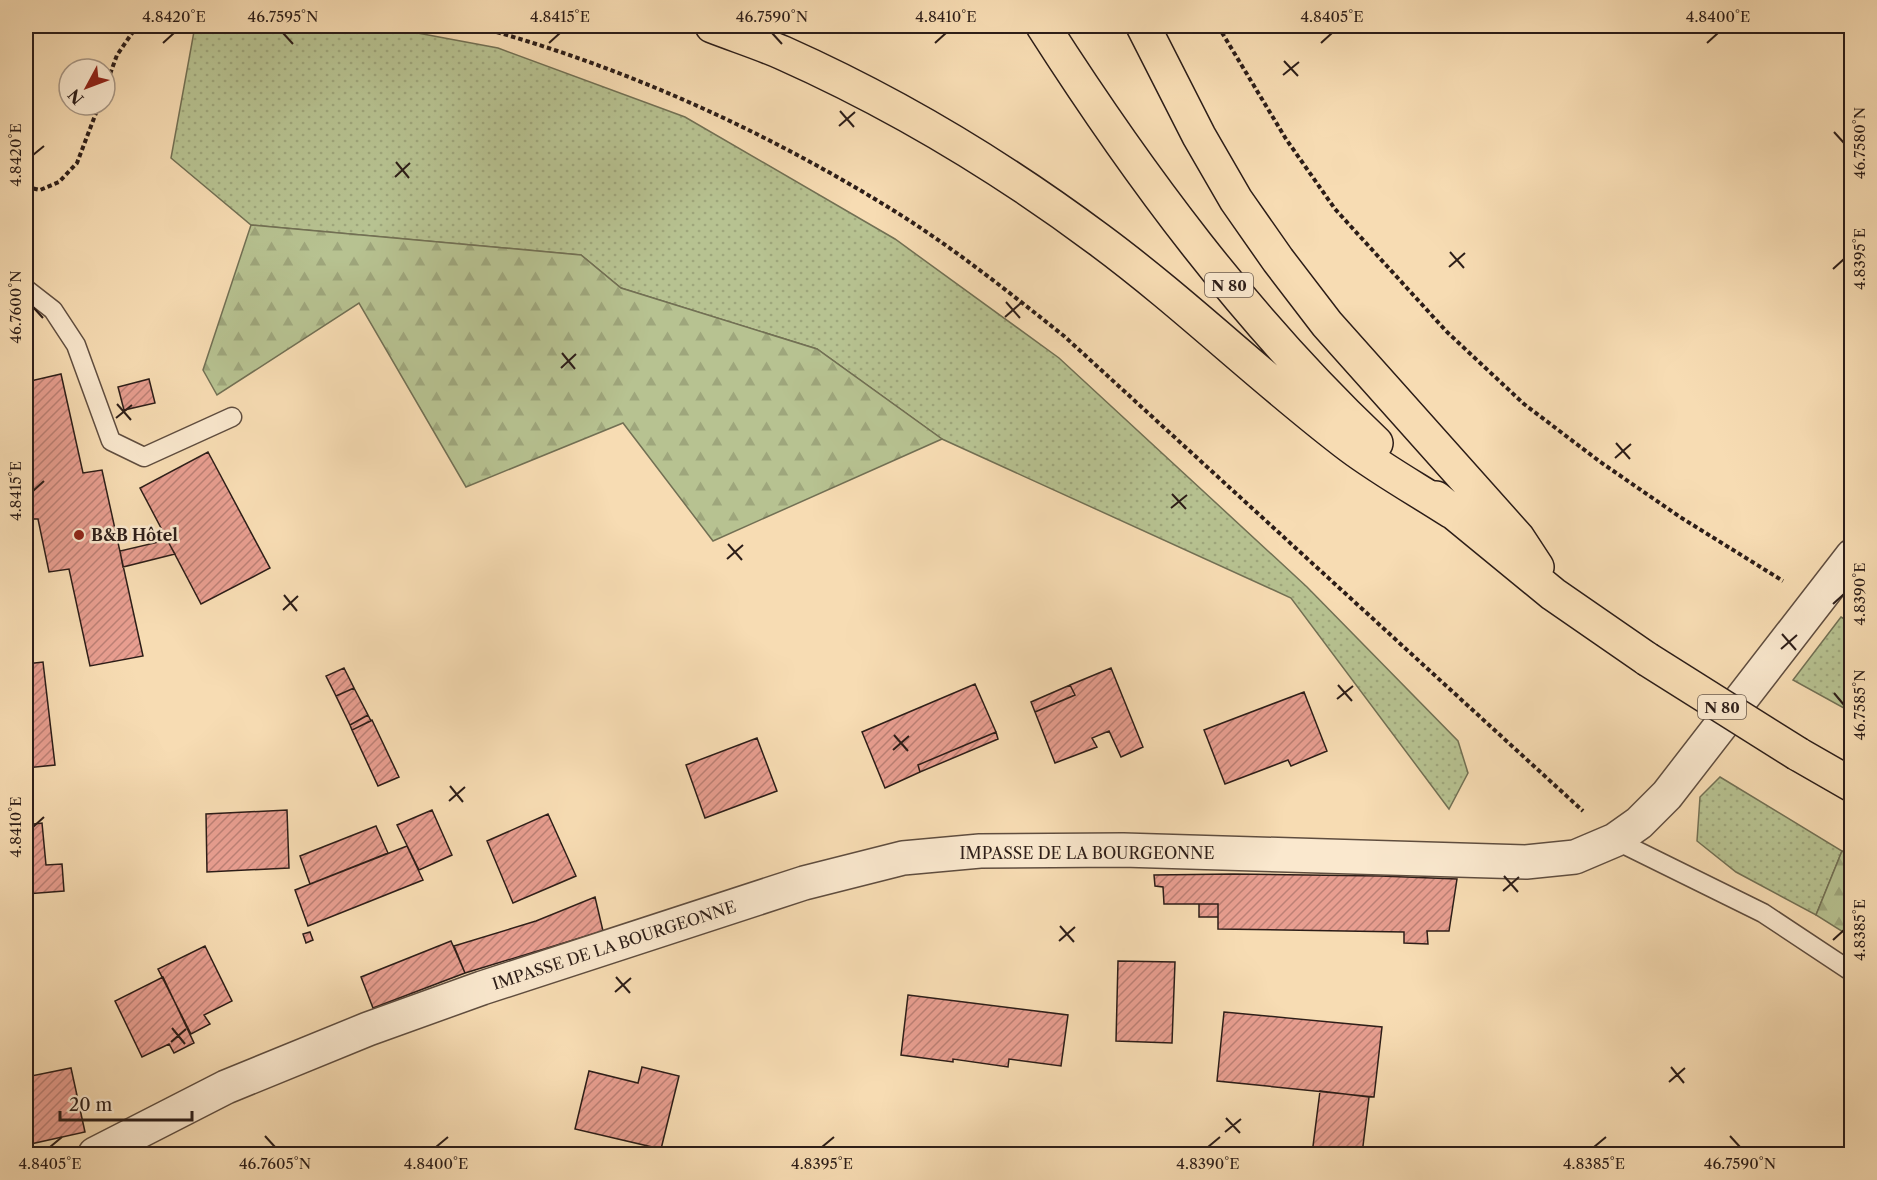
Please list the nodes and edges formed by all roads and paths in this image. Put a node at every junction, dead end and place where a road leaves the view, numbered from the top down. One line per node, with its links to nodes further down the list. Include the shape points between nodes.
1 (137, 26): 7 (path)
2 (475, 26): 17 (path, via 613,71 706,110 897,213 986,275 1064,336)
3 (712, 26): 12 (main road, via 782,53 892,106 1001,171 1171,296 1352,447)
4 (1044, 26): 12 (main road, N 80, via 1143,175 1257,320 1361,429)
5 (1143, 26): 14 (main road, via 1209,154 1278,260 1327,324 1518,538)
6 (1218, 26): 15 (path, via 1286,139 1335,209 1448,332 1524,404 1599,461 1680,518)
7 (116, 57)
8 (94, 117): 9 (path, via 77,163 59,182 40,190)
9 (26, 187)
10 (26, 289): 11 (lane, via 53,310 76,345 111,441 144,457)
11 (232, 417)
12 (1452, 512): 14 (main road, N 80)
13 (1851, 556): 15 (street, IMPASSE DE LA BOURGEONNE)
14 (1553, 594): 16 (main road, N 80, bridge, via 1647,659)
15 (1817, 602): 17 (street, IMPASSE DE LA BOURGEONNE, via 1667,795)
16 (1851, 785)
17 (1615, 840): 18 (lane, via 1763,914); 19 (street, IMPASSE DE LA BOURGEONNE, via 1575,858 1526,862 1123,850 980,850 903,858 804,883 369,1029 226,1086)
18 (1851, 972)
19 (95, 1155)

